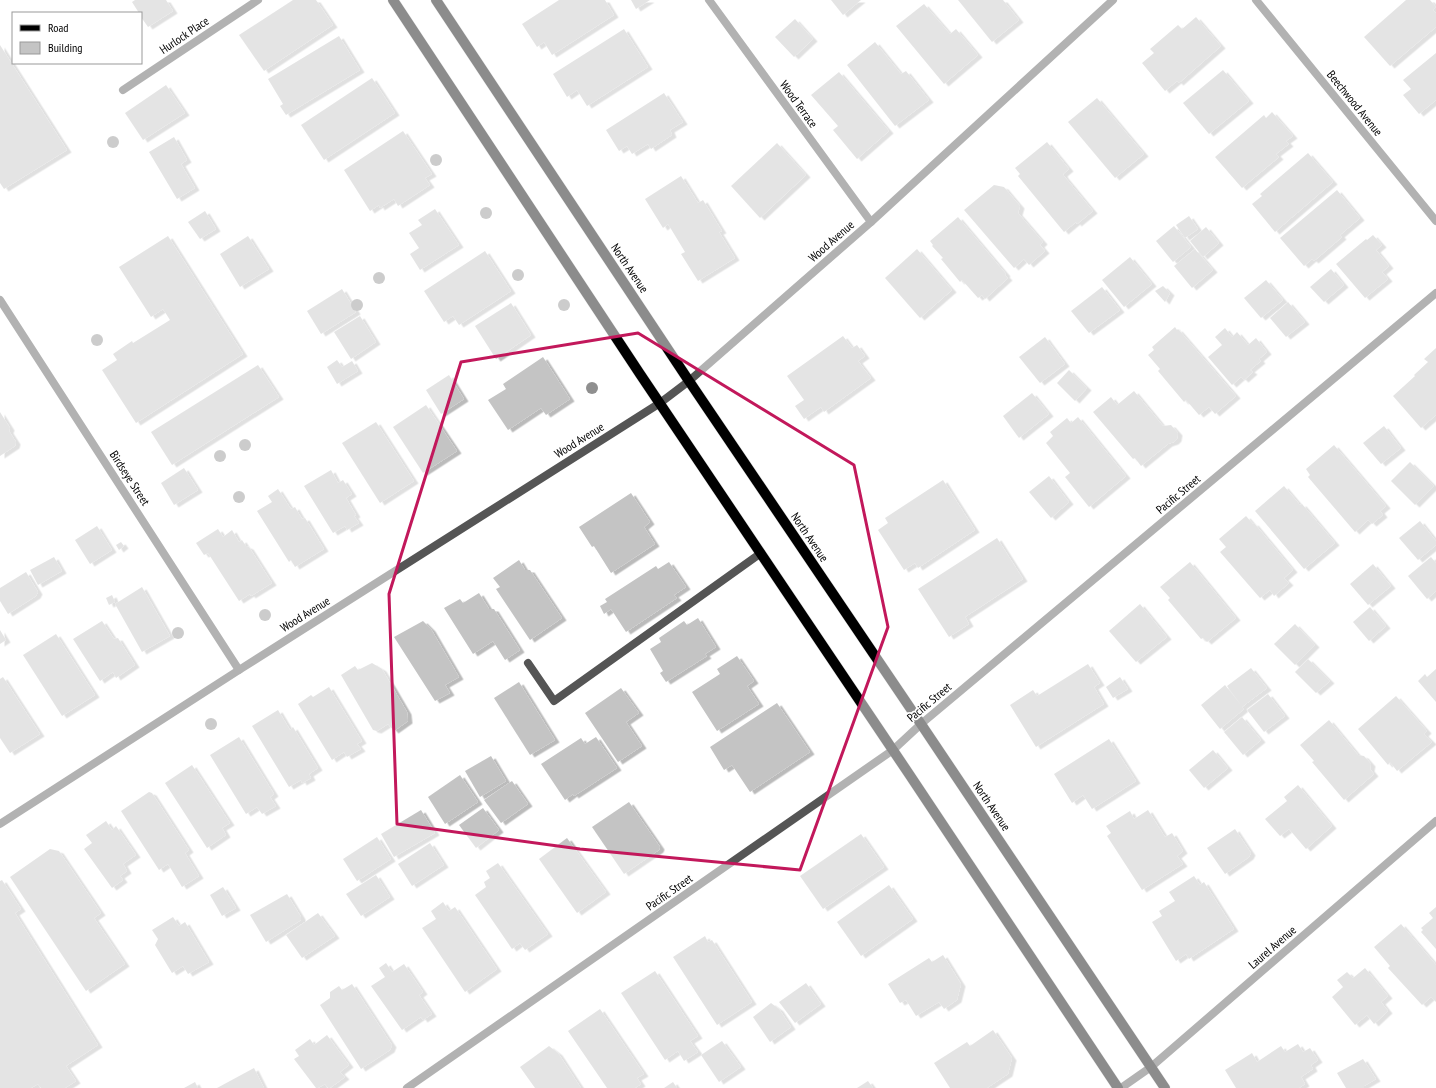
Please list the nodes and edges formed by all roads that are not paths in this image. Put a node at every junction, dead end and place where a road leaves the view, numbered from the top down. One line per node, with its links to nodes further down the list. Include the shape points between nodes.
1 (258, 0): 7 (street, Hurlock Place)
2 (394, 0): 13 (main road)
3 (436, 0): 12 (main road, North Avenue)
4 (709, 0): 9 (street, Wood Terrace)
5 (1113, 0): 9 (street, Wood Avenue)
6 (1256, 0): 8 (street, Beechwood Avenue)
7 (123, 90)
8 (1436, 221)
9 (871, 222): 12 (street, Wood Avenue)
10 (1436, 293): 17 (street, Pacific Street)
11 (0, 300): 16 (street, Birdseye Street)
12 (689, 381): 13 (street, Wood Avenue); 17 (main road, North Avenue)
13 (660, 403): 14 (main road); 16 (street, Wood Avenue)
14 (761, 553): 15 (street, via 554,701); 18 (main road)
15 (528, 663)
16 (240, 670): 20 (street, Wood Avenue)
17 (921, 724): 18 (street, Pacific Street); 21 (main road, North Avenue)
18 (893, 750): 22 (street, Pacific Street); 23 (main road)
19 (1436, 821): 21 (street, Laurel Avenue)
20 (0, 824)
21 (1151, 1067): 24 (street, Laurel Avenue); 25 (main road, North Avenue)
22 (407, 1088)
23 (1118, 1088)
24 (1121, 1088)
25 (1165, 1088)

